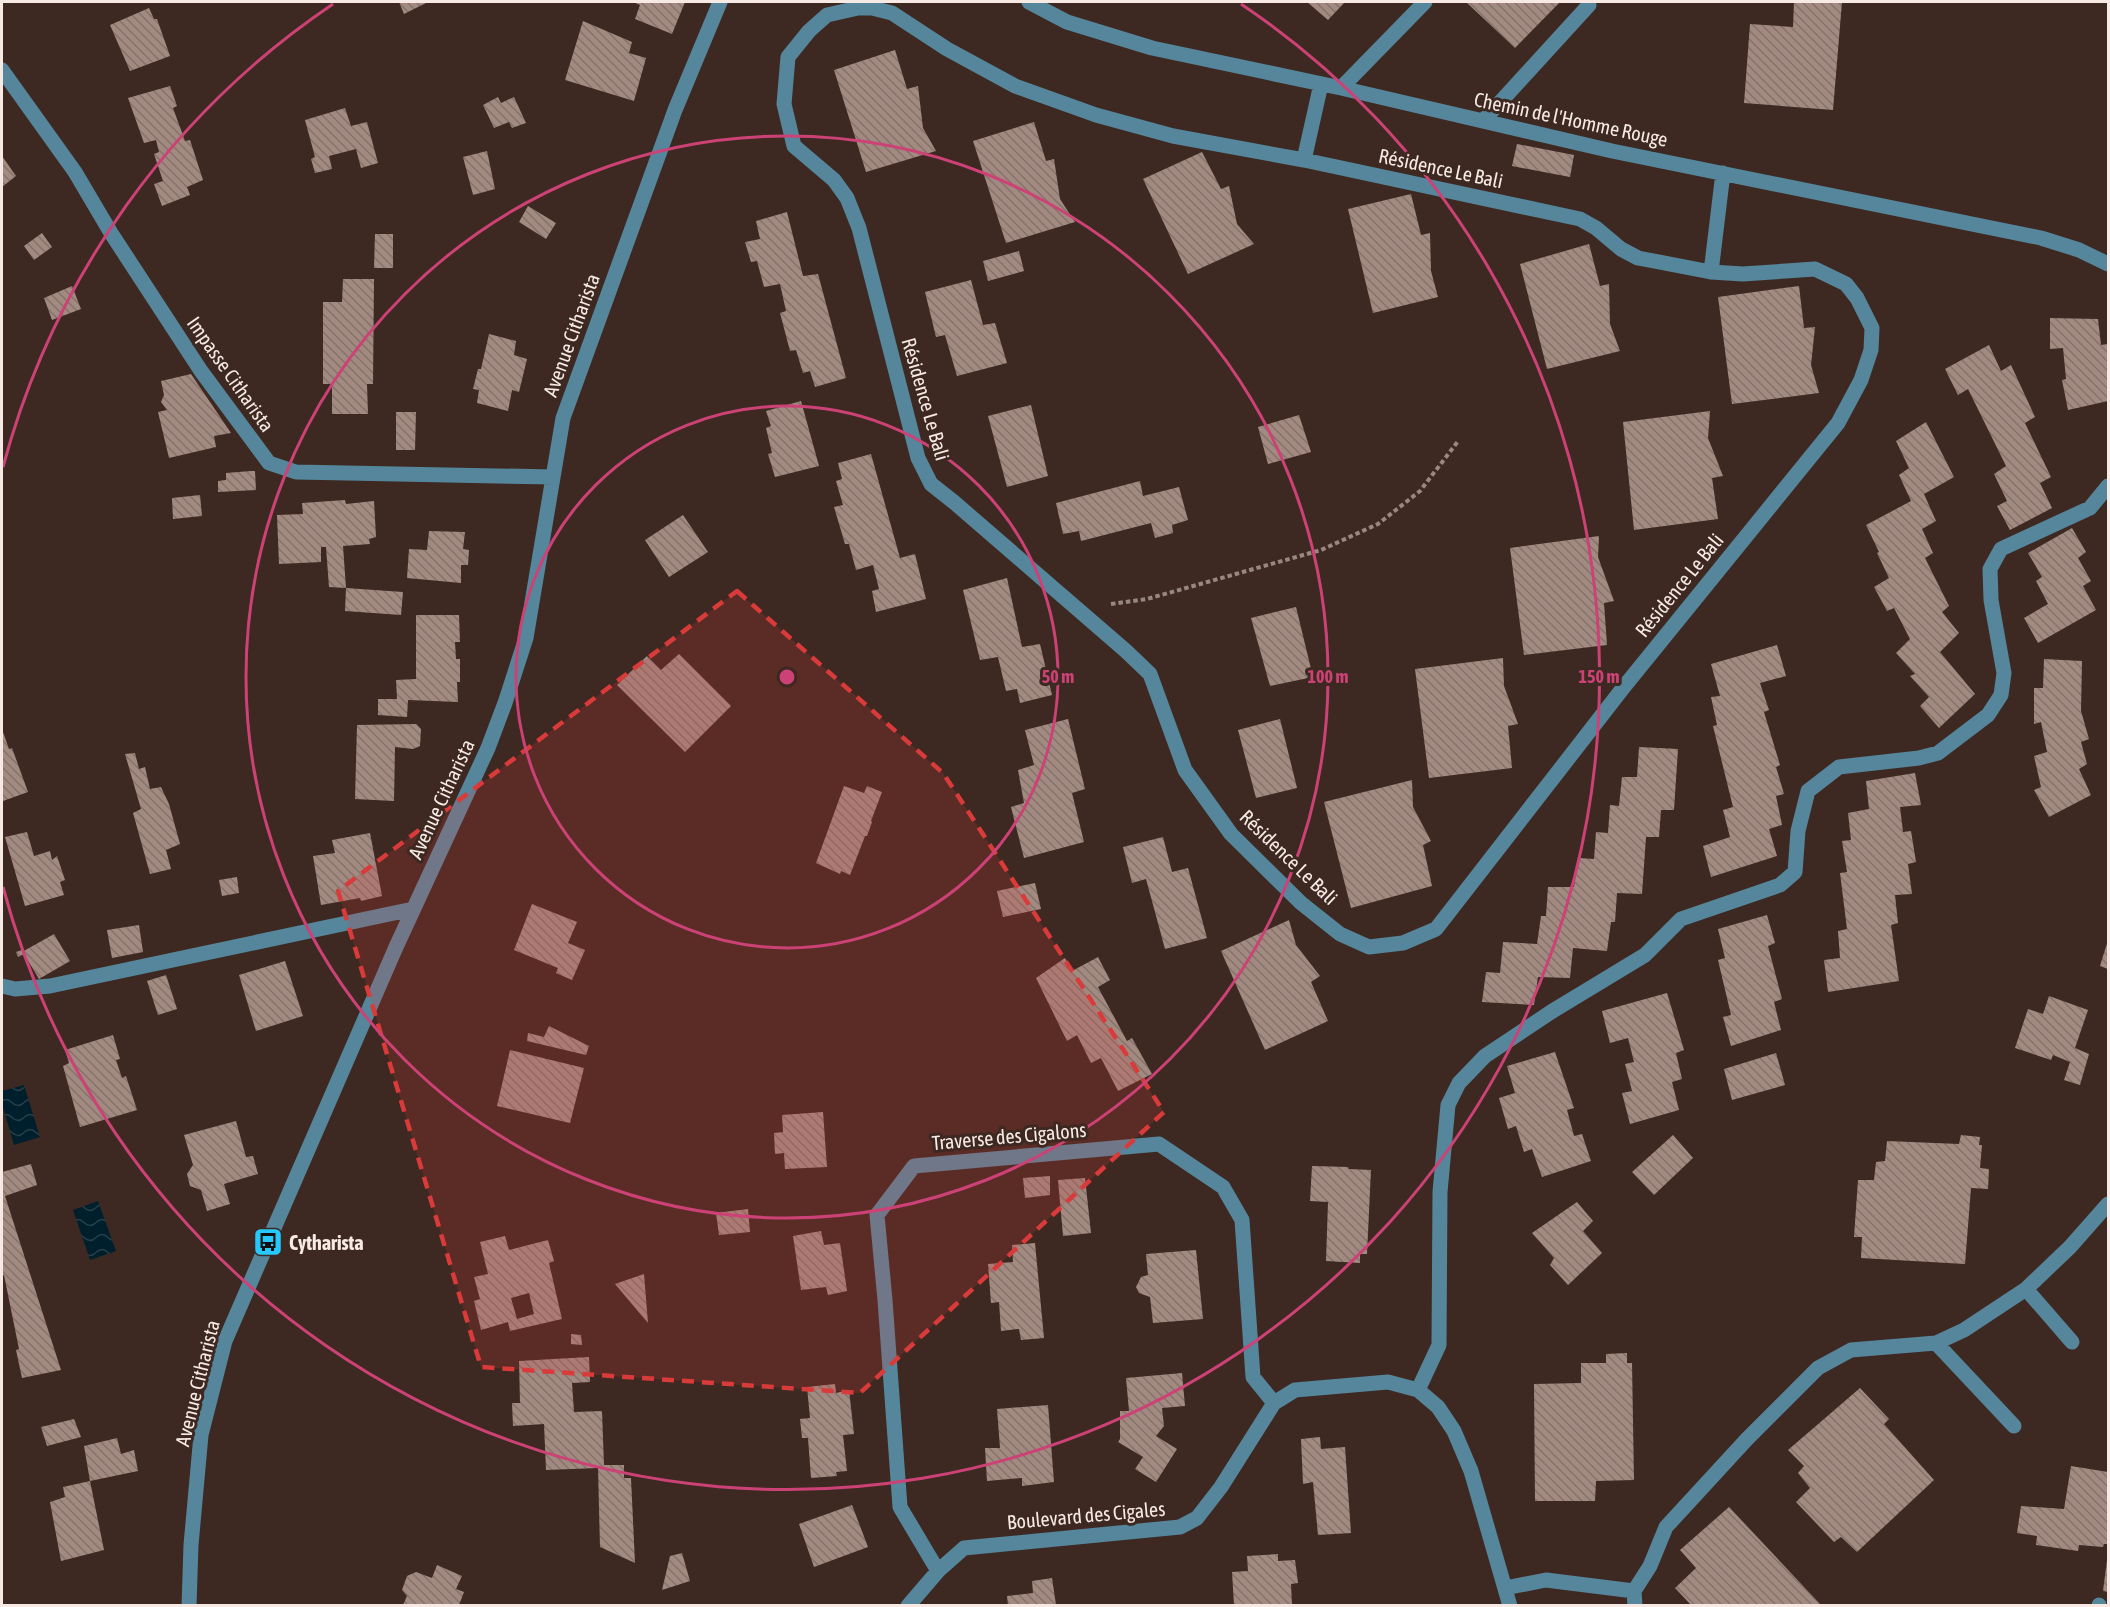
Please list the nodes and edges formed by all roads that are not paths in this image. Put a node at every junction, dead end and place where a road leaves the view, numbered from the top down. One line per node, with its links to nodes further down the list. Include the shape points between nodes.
1 (720, 2): 13 (street, Avenue Citharista, via 675,110 563,418)
2 (1030, 2): 6 (street, Chemin de l'Homme Rouge, via 1067,22 1152,48)
3 (1425, 2): 7 (street)
4 (1589, 5): 8 (street)
5 (2, 70): 13 (street, Impasse Citharista, via 75,172 201,371 269,463 296,472)
6 (1320, 84): 7 (street, Chemin de l'Homme Rouge); 9 (street)
7 (1341, 88): 8 (street, Chemin de l'Homme Rouge)
8 (1484, 121): 10 (street, Chemin de l'Homme Rouge)
9 (1304, 160): 12 (street, Résidence Le Bali, via 1580,219 1638,258); 12 (street, Résidence Le Bali, via 1173,136 1096,115 1015,86 892,13 872,8 827,15 788,57 784,104 794,146 834,180 847,198 859,228 918,458 931,484 1150,674 1185,770 1231,834 1301,903 1340,934 1369,946 1403,943 1436,929 1623,687 1838,423 1861,380 1871,350 1872,328 1846,284 1815,269)
10 (1723, 173): 11 (street, Chemin de l'Homme Rouge, via 2041,238); 12 (street)
11 (2109, 264)
12 (1711, 272)
13 (553, 477): 15 (street, Avenue Citharista, via 526,638 506,704)
14 (2109, 486): 21 (street, via 2090,507 2001,549 1990,569 1991,600 2004,673 2001,695 1988,715 1938,753 1839,767 1808,790 1798,831 1795,872 1780,885 1681,918 1646,955 1485,1056 1459,1083 1448,1105 1440,1192 1439,1345)
15 (413, 909): 16 (street, via 50,986); 27 (street, Avenue Citharista, via 225,1341 201,1435)
16 (2, 986)
17 (2109, 1204): 18 (street)
18 (2026, 1289): 19 (street); 20 (street, via 1964,1330)
19 (2072, 1342)
20 (1936, 1343): 23 (street); 26 (street, via 1851,1350 1818,1368 1666,1527)
21 (1418, 1390): 22 (street, via 1388,1382 1295,1390); 25 (street, via 1438,1407 1454,1431 1471,1471)
22 (1274, 1402): 24 (street, Boulevard des Cigales, via 1221,1487 1197,1518 1180,1527 964,1548); 24 (street, Traverse des Cigalons, via 1253,1377 1242,1220 1223,1187 1159,1144 914,1166 877,1215 900,1507)
23 (2014, 1426)
24 (938, 1571): 28 (street, Boulevard des Cigales)
25 (1505, 1588): 26 (street, via 1546,1580); 29 (street)
26 (1635, 1598)
27 (189, 1605)
28 (908, 1605)
29 (1510, 1605)

